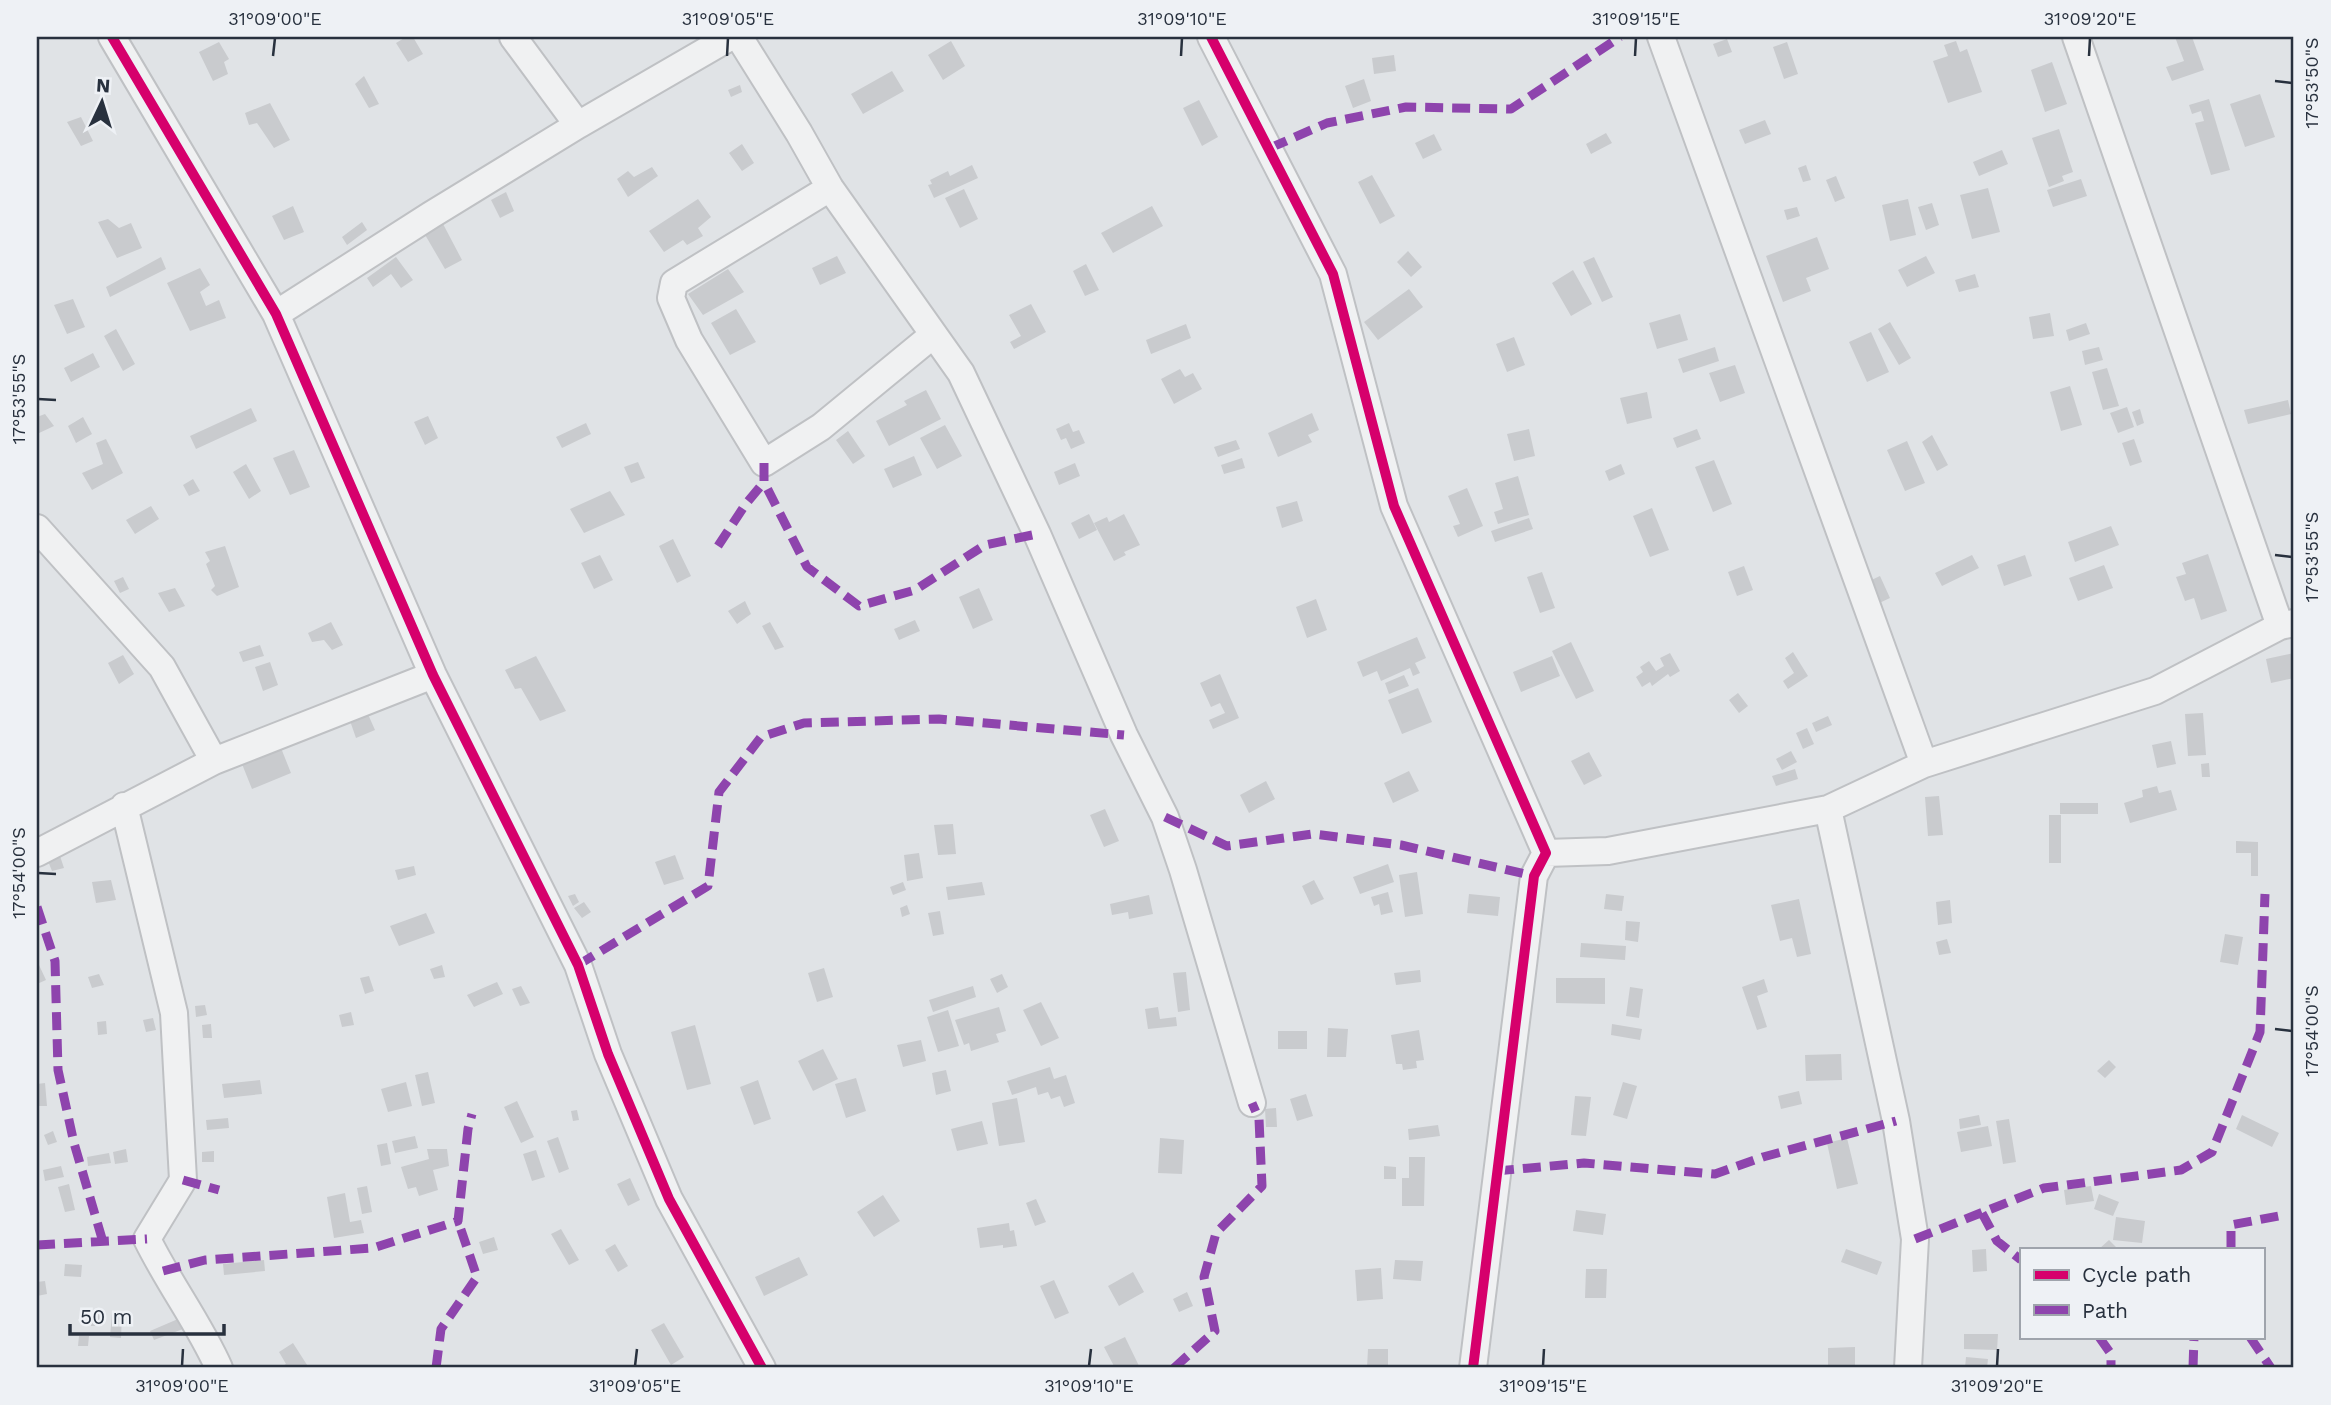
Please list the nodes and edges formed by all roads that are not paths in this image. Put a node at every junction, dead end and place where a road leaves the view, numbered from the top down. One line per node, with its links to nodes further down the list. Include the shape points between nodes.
1 (112, 37): 10 (street)
2 (513, 37): 8 (street)
3 (730, 37): 8 (street)
4 (739, 37): 9 (street)
5 (1211, 37): 20 (street, via 1333,275 1394,506)
6 (1661, 37): 16 (street)
7 (2076, 37): 13 (street)
8 (578, 125): 10 (street)
9 (830, 188): 11 (street); 11 (street, via 674,283 671,298 689,340 764,463 821,427)
10 (276, 314): 14 (street)
11 (933, 335): 21 (street, via 961,373 1165,817)
12 (37, 527): 15 (street, via 162,667)
13 (2287, 625): 16 (street, via 2155,691)
14 (433, 675): 15 (street); 23 (street, via 578,965 608,1054 669,1199)
15 (214, 761): 17 (street)
16 (1924, 764): 18 (street)
17 (124, 806): 19 (street); 22 (street, via 174,1013 183,1180 148,1239)
18 (1828, 809): 20 (street, via 1608,851); 25 (street, via 1896,1121 1916,1240)
19 (37, 853)
20 (1546, 853): 24 (street, via 1534,876)
21 (1252, 1103)
22 (219, 1368)
23 (762, 1368)
24 (1473, 1368)
25 (1908, 1368)

